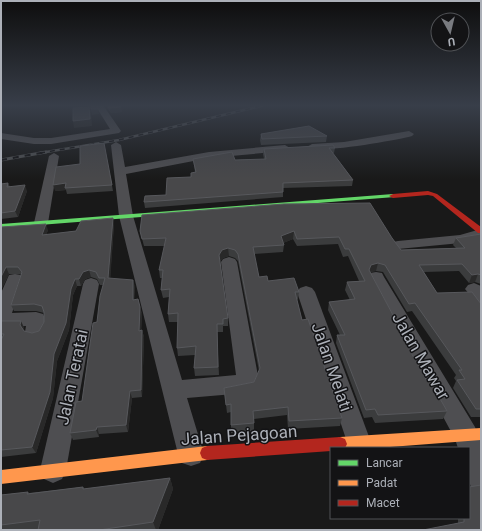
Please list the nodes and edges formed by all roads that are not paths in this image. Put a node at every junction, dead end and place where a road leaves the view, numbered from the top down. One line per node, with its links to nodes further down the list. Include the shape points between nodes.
1 (115, 130): 3 (street, via 47,142)
2 (409, 134): 6 (street, via 339,145 247,150)
3 (1, 136)
4 (116, 145): 6 (street)
5 (54, 156): 8 (street)
6 (121, 171): 7 (street)
7 (126, 216): 8 (street); 10 (street, via 428,193 435,195); 20 (street)
8 (42, 222): 9 (street)
9 (1, 226)
10 (481, 232): 11 (street, via 461,239)
11 (398, 245)
12 (229, 262): 20 (street, via 247,376 244,381 234,385)
13 (376, 277): 21 (street, Jalan Mawar)
14 (15, 279): 17 (street)
15 (91, 284): 24 (street, Jalan Teratai)
16 (306, 292): 22 (street, Jalan Melati)
17 (1, 317)
18 (1, 320): 19 (street, via 36,319)
19 (35, 332)
20 (174, 390): 23 (street)
21 (474, 434): 22 (street, Jalan Pejagoan); 26 (street, Jalan Mawar)
22 (359, 442): 23 (street, Jalan Pejagoan)
23 (191, 454): 24 (street, Jalan Pejagoan)
24 (53, 470): 25 (street, Jalan Pejagoan)
25 (1, 477)
26 (481, 479)

